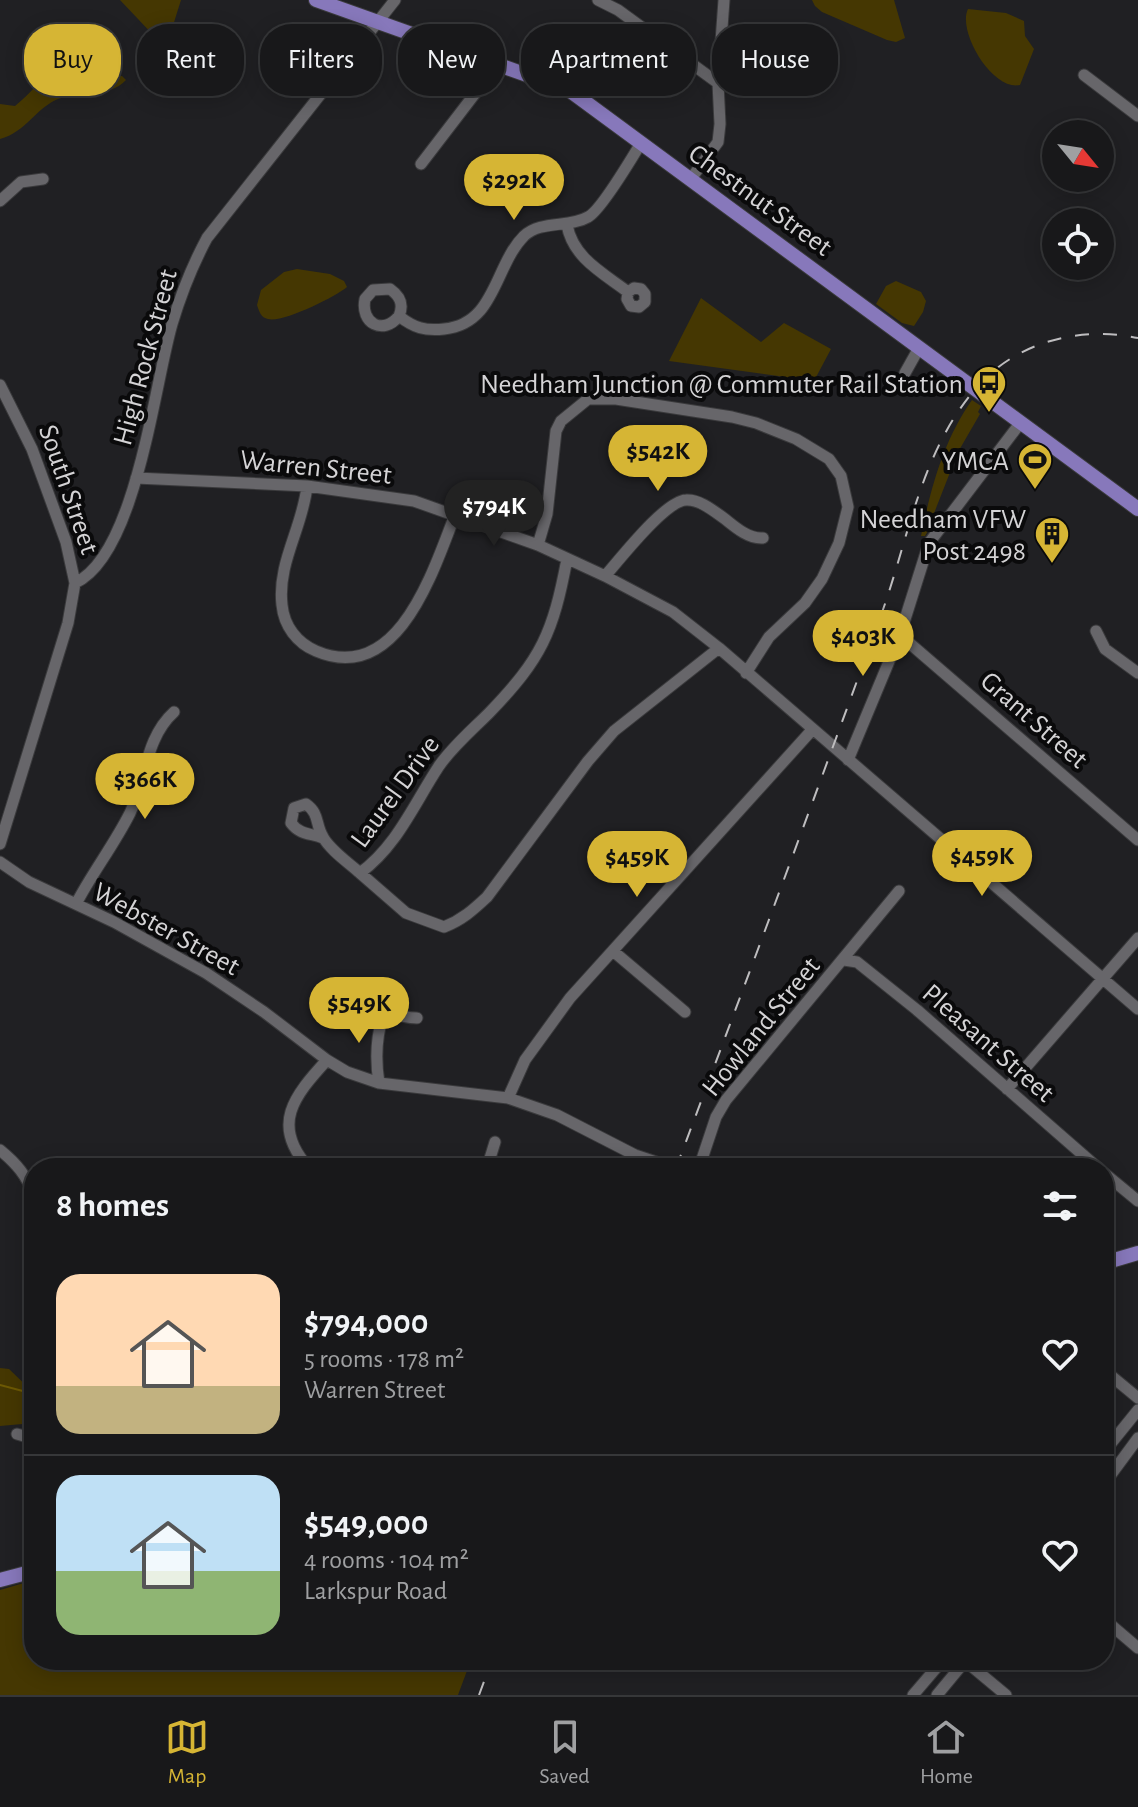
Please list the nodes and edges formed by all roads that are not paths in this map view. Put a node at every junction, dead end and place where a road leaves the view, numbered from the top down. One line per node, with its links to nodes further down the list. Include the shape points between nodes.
1 (316, 0): 5 (main road, Chestnut Street)
2 (395, 0): 5 (street, High Rock Street)
3 (598, 0): 10 (street)
4 (724, 0): 6 (street)
5 (377, 22): 7 (main road, Chestnut Street); 26 (street, High Rock Street, via 201,248 172,324)
6 (722, 24)
7 (398, 29)
8 (505, 66): 14 (main road, Chestnut Street, via 569,90)
9 (1084, 75): 13 (street)
10 (712, 79)
11 (473, 96): 15 (street)
12 (719, 96): 17 (street, via 718,142)
13 (1138, 116)
14 (641, 143): 17 (main road, Chestnut Street); 19 (street, via 597,211)
15 (421, 164)
16 (43, 179): 18 (street, via 21,182)
17 (690, 180): 22 (main road, Chestnut Street)
18 (0, 201)
19 (567, 225): 20 (street, via 579,254); 21 (street, via 535,229 524,237 486,304 468,323 427,330)
20 (628, 292)
21 (399, 316)
22 (919, 348): 23 (street); 25 (main road, Chestnut Street)
23 (905, 373)
24 (0, 385): 34 (street, South Street, via 34,453)
25 (1021, 422): 28 (main road, Chestnut Street); 36 (street, via 929,543)
26 (136, 478): 27 (street, Warren Street); 34 (street, High Rock Street, via 112,542 92,571)
27 (307, 486): 29 (street, Warren Street, via 399,497); 29 (street, via 281,580 282,605 296,638 331,656 364,655 401,627 425,590)
28 (1138, 509)
29 (455, 515): 31 (street, Warren Street)
30 (763, 538): 33 (street, via 747,535 696,501 686,500 660,513)
31 (538, 545): 32 (street, Warren Street); 38 (street, via 547,514 556,431 588,399 737,418 796,439 829,459 841,476 848,507 839,543 805,603 769,637)
32 (567, 559): 33 (street, Warren Street); 47 (street, Laurel Drive, via 552,626 537,657 440,765 377,861)
33 (605, 576): 37 (street, Warren Street, via 673,612)
34 (75, 583): 45 (street, South Street, via 68,623)
35 (1096, 631): 39 (street, via 1105,649)
36 (900, 635): 42 (street); 44 (street, Grant Street)
37 (719, 648): 38 (street, Warren Street); 47 (street, Laurel Drive, via 614,731 487,897 460,921 444,927 406,913)
38 (746, 673): 41 (street, Warren Street)
39 (1138, 673)
40 (174, 712): 49 (street, via 154,736 129,814)
41 (812, 730): 42 (street, Warren Street); 51 (street)
42 (848, 760): 53 (street, Warren Street)
43 (323, 838): 47 (street)
44 (1138, 840)
45 (0, 844)
46 (0, 862): 49 (street, Webster Street)
47 (360, 873)
48 (899, 891): 52 (street, Howland Street)
49 (76, 904): 59 (street, Webster Street, via 206,973)
50 (1138, 938): 53 (street)
51 (613, 951): 57 (street); 62 (street, via 540,1038)
52 (844, 960): 61 (street, Pleasant Street, via 857,962); 68 (street, Howland Street, via 726,1100)
53 (1102, 978): 55 (street, Warren Street); 61 (street)
54 (366, 998): 56 (street)
55 (1138, 1009)
56 (385, 1010): 58 (street); 60 (street, via 378,1030)
57 (685, 1012)
58 (417, 1018)
59 (327, 1060): 60 (street, Webster Street); 65 (street, via 302,1087 292,1108 289,1137)
60 (379, 1083): 62 (street, Webster Street)
61 (1007, 1089): 69 (street, Pleasant Street)
62 (508, 1098): 67 (street, Webster Street, via 557,1115)
63 (495, 1142): 66 (street)
64 (0, 1150): 70 (street)
65 (302, 1158)
66 (490, 1158)
67 (644, 1158)
68 (702, 1158)
69 (1086, 1158)
70 (24, 1173)
71 (1114, 1181): 72 (street)
72 (1138, 1201)
73 (1138, 1253): 74 (main road)
74 (1114, 1260)
75 (1114, 1378): 76 (street)
76 (1138, 1398)
77 (1138, 1410): 81 (street)
78 (17, 1434): 79 (street)
79 (24, 1436)
80 (1138, 1438): 82 (street)
81 (1114, 1440)
82 (1114, 1470)
83 (24, 1574): 84 (main road)
84 (0, 1580)
85 (1114, 1628): 86 (street)
86 (1138, 1648)
87 (934, 1670): 90 (street)
88 (957, 1670): 91 (street)
89 (977, 1670): 92 (street)
90 (913, 1695)
91 (937, 1695)
92 (1006, 1695)

